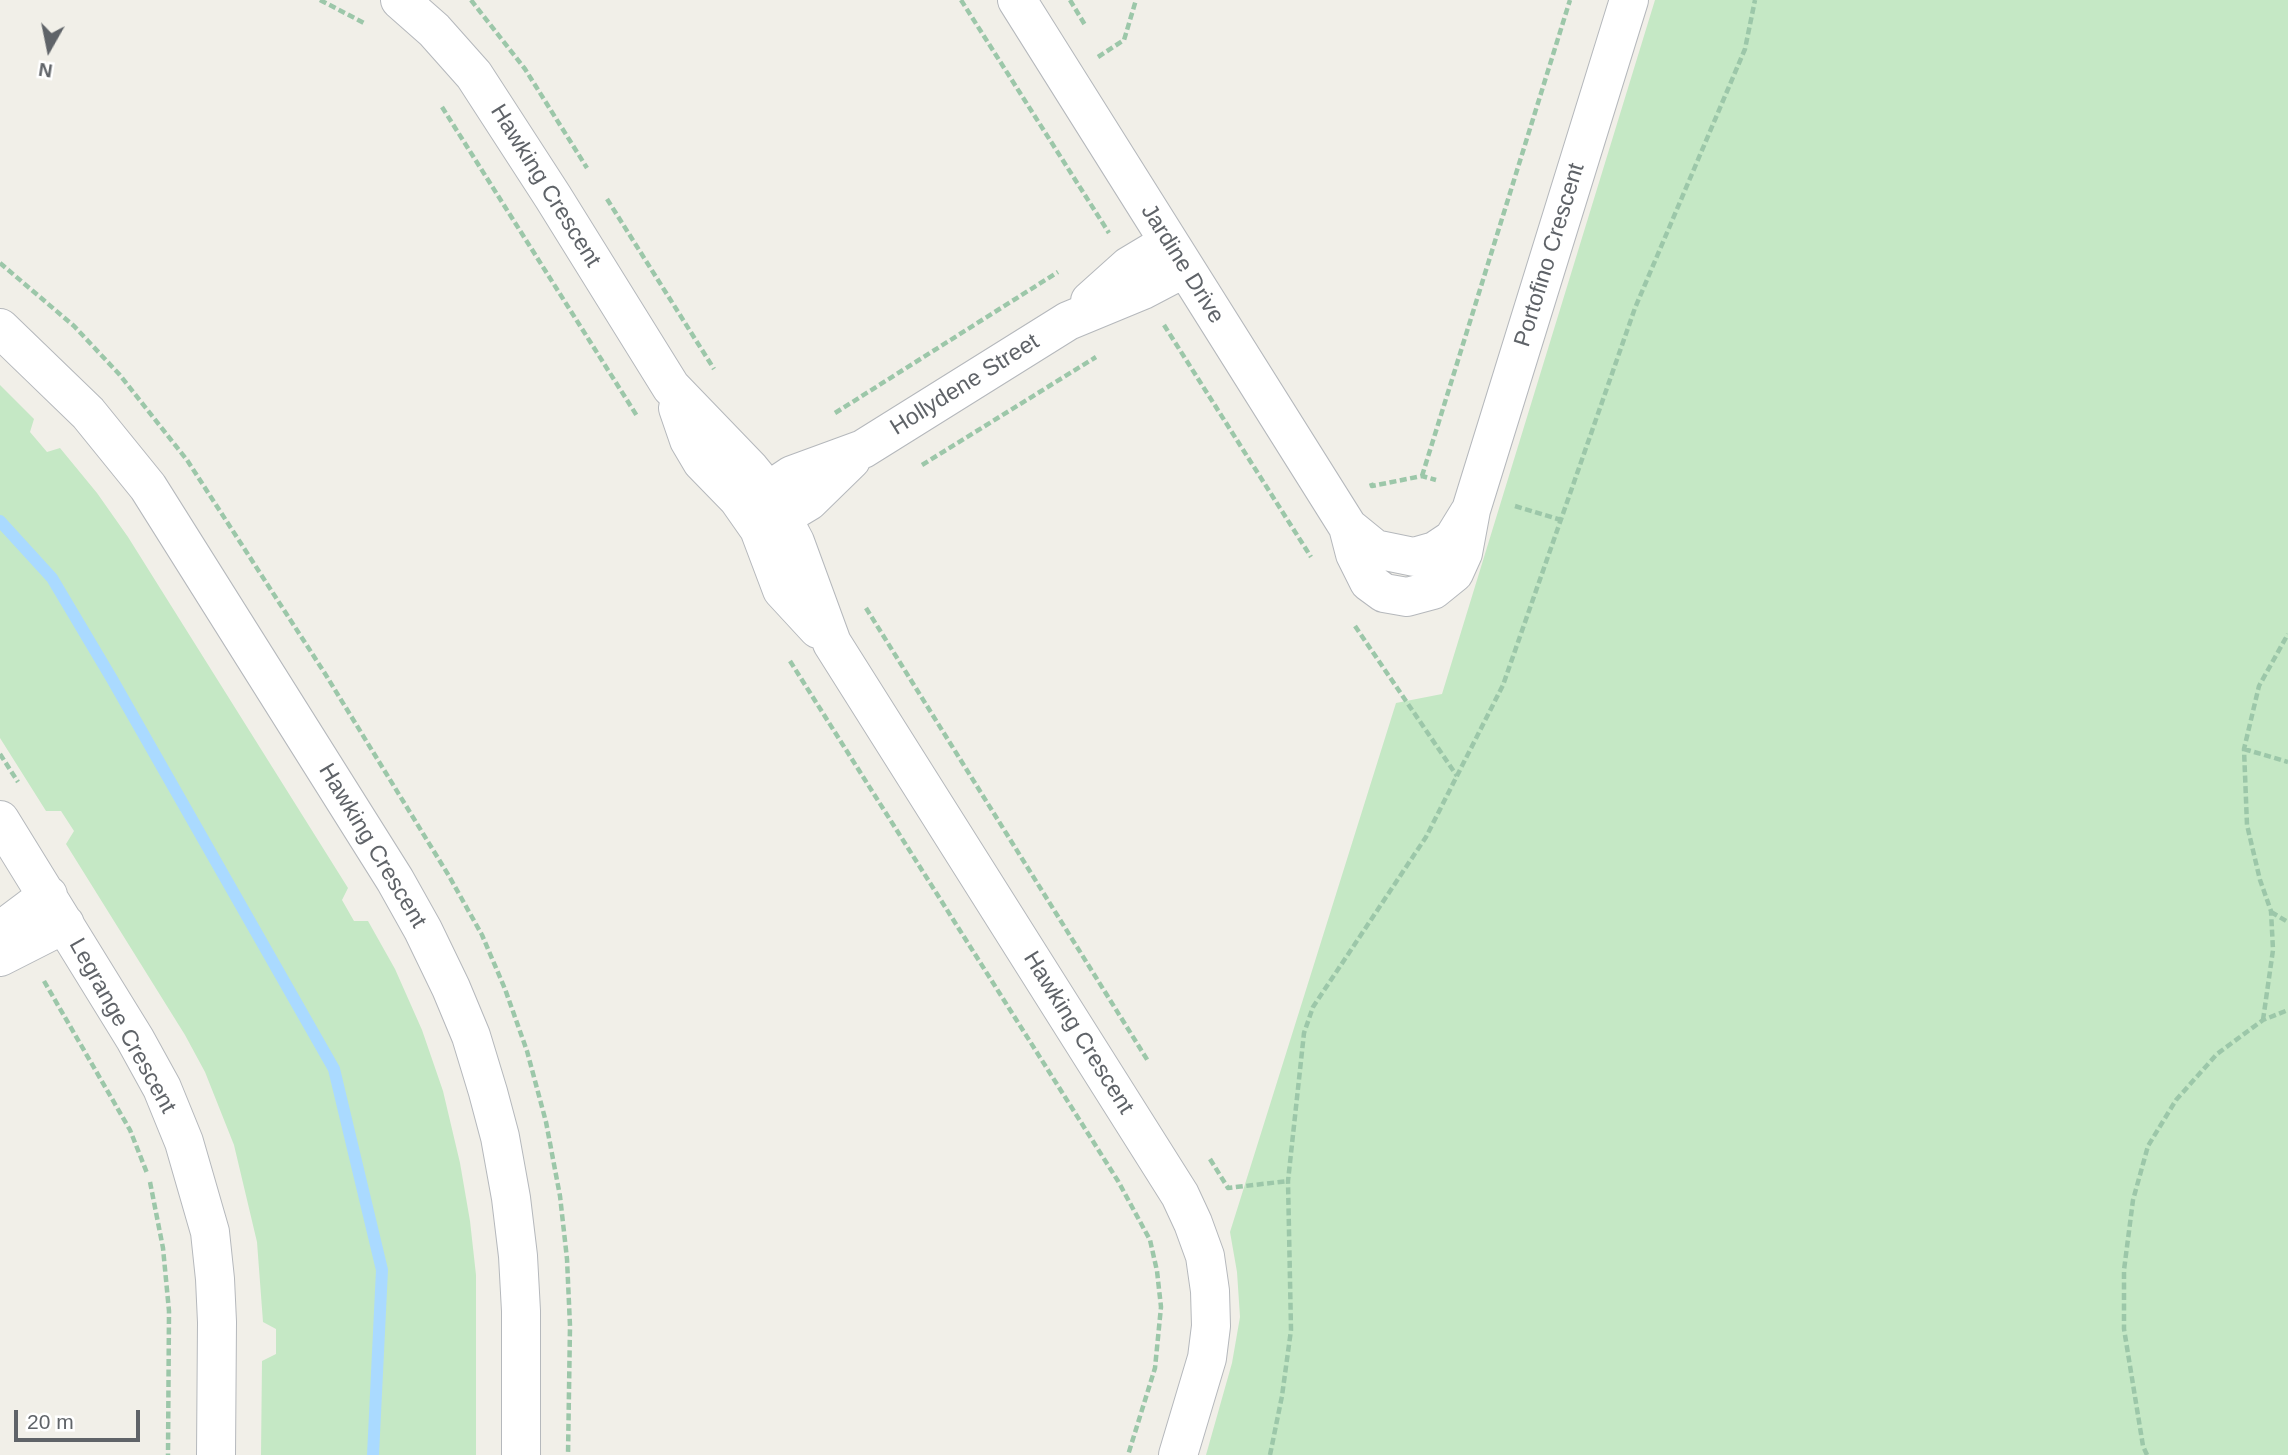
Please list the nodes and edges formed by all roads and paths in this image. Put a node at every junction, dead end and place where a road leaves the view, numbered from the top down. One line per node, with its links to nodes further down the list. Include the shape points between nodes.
1 (320, 0): 9 (path)
2 (400, 0): 27 (street, Hawking Crescent, via 435,30 474,75 671,387 689,440 702,462 738,499)
3 (471, 0): 14 (path, via 525,69)
4 (1070, 0): 10 (path)
5 (1570, 0): 25 (path)
6 (1629, 0): 26 (street, Portofino Crescent)
7 (1755, 0): 28 (path, via 1745,48 1635,308)
8 (1031, 5): 16 (street, Jardine Drive)
9 (369, 26)
10 (1090, 32)
11 (1096, 43): 12 (path)
12 (1102, 54)
13 (441, 106): 22 (path)
14 (589, 170)
15 (603, 192): 20 (path)
16 (1177, 255): 27 (street, Hollydene Street, via 1129,267 1068,321 863,449 792,475); 29 (street, Jardine Drive)
17 (1067, 267): 21 (path)
18 (0, 328): 49 (street, Hawking Crescent, via 88,413 148,487 395,880 451,988 488,1092 511,1198 521,1311)
19 (1101, 353): 23 (path)
20 (717, 373)
21 (827, 418)
22 (639, 420)
23 (916, 468)
24 (1365, 474): 25 (path, via 1372,486)
25 (1423, 476): 26 (path)
26 (1474, 502): 28 (path); 30 (street, Portofino Crescent, via 1453,539); 31 (street, Portofino Crescent, via 1454,573)
27 (767, 507): 51 (street, Hawking Crescent, via 766,544 782,590 832,643 1156,1156 1193,1223 1205,1256 1211,1326 1207,1358)
28 (1561, 520): 38 (path, via 1503,685)
29 (1348, 527): 30 (street, Jardine Drive, via 1375,549); 31 (street, Jardine Drive, via 1369,582 1384,593 1407,597)
30 (1414, 557)
31 (1433, 590)
32 (861, 601): 46 (path)
33 (2288, 634): 36 (path, via 2259,686)
34 (1373, 654): 38 (path)
35 (788, 657): 50 (path, via 1118,1181 1150,1240 1161,1307 1155,1368)
36 (2244, 749): 37 (path); 41 (path, via 2247,825)
37 (2288, 762)
38 (1457, 776): 52 (path, via 1426,837 1314,1007 1304,1033 1288,1181 1291,1330)
39 (0, 820): 40 (street, Legrange Crescent)
40 (56, 910): 43 (street); 48 (street, Legrange Crescent, via 162,1088 197,1182 210,1232 218,1322)
41 (2271, 911): 42 (path); 45 (path, via 2273,950)
42 (2288, 922)
43 (8, 945): 47 (path, via 130,1130 149,1178 169,1311)
44 (2288, 1010): 45 (path)
45 (2263, 1020): 53 (path, via 2217,1054 2176,1100 2148,1146 2133,1200 2124,1270 2124,1329)
46 (1149, 1062)
47 (168, 1455)
48 (216, 1455)
49 (521, 1455)
50 (1128, 1455)
51 (1178, 1455)
52 (1270, 1455)
53 (2147, 1455)

